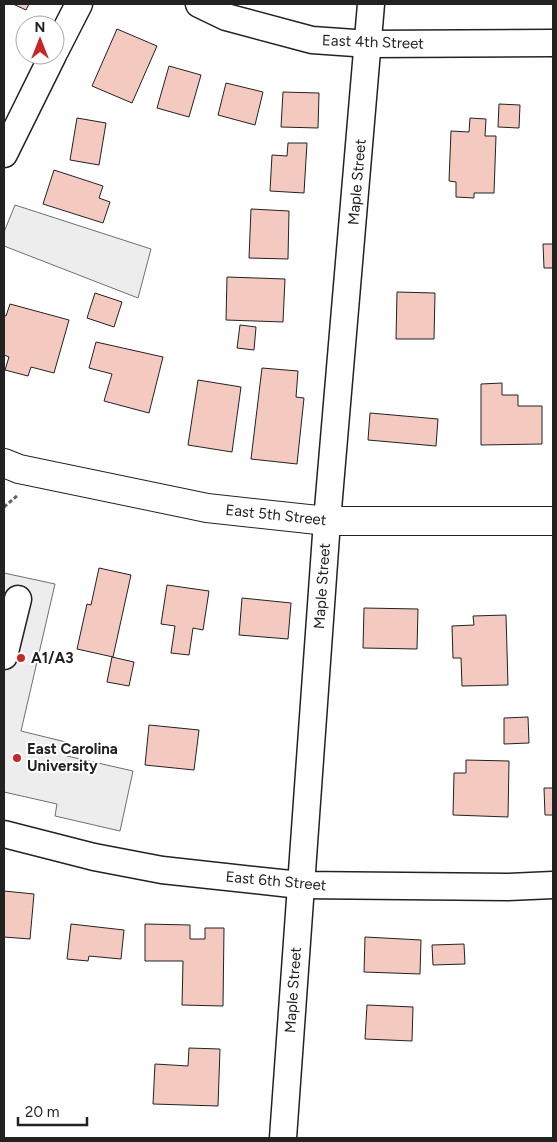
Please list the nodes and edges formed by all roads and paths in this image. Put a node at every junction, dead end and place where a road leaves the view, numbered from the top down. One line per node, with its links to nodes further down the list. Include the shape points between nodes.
1 (78, 4): 4 (street)
2 (199, 4): 6 (street, East 4th Street, via 226,17 312,40)
3 (371, 4): 6 (street, Maple Street)
4 (65, 31)
5 (553, 43): 6 (street, East 4th Street)
6 (369, 44): 13 (street, Maple Street)
7 (48, 65): 8 (street)
8 (4, 154)
9 (4, 463): 13 (main road, East 5th Street, via 19,469 207,508)
10 (22, 489): 11 (path)
11 (4, 507): 12 (path)
12 (4, 512)
13 (327, 521): 14 (main road, East 5th Street); 18 (street, Maple Street)
14 (553, 521)
15 (18, 599): 16 (street)
16 (4, 656)
17 (4, 834): 18 (street, East 6th Street, via 162,870)
18 (300, 885): 19 (street, East 6th Street); 20 (street, Maple Street)
19 (553, 885)
20 (283, 1138)

